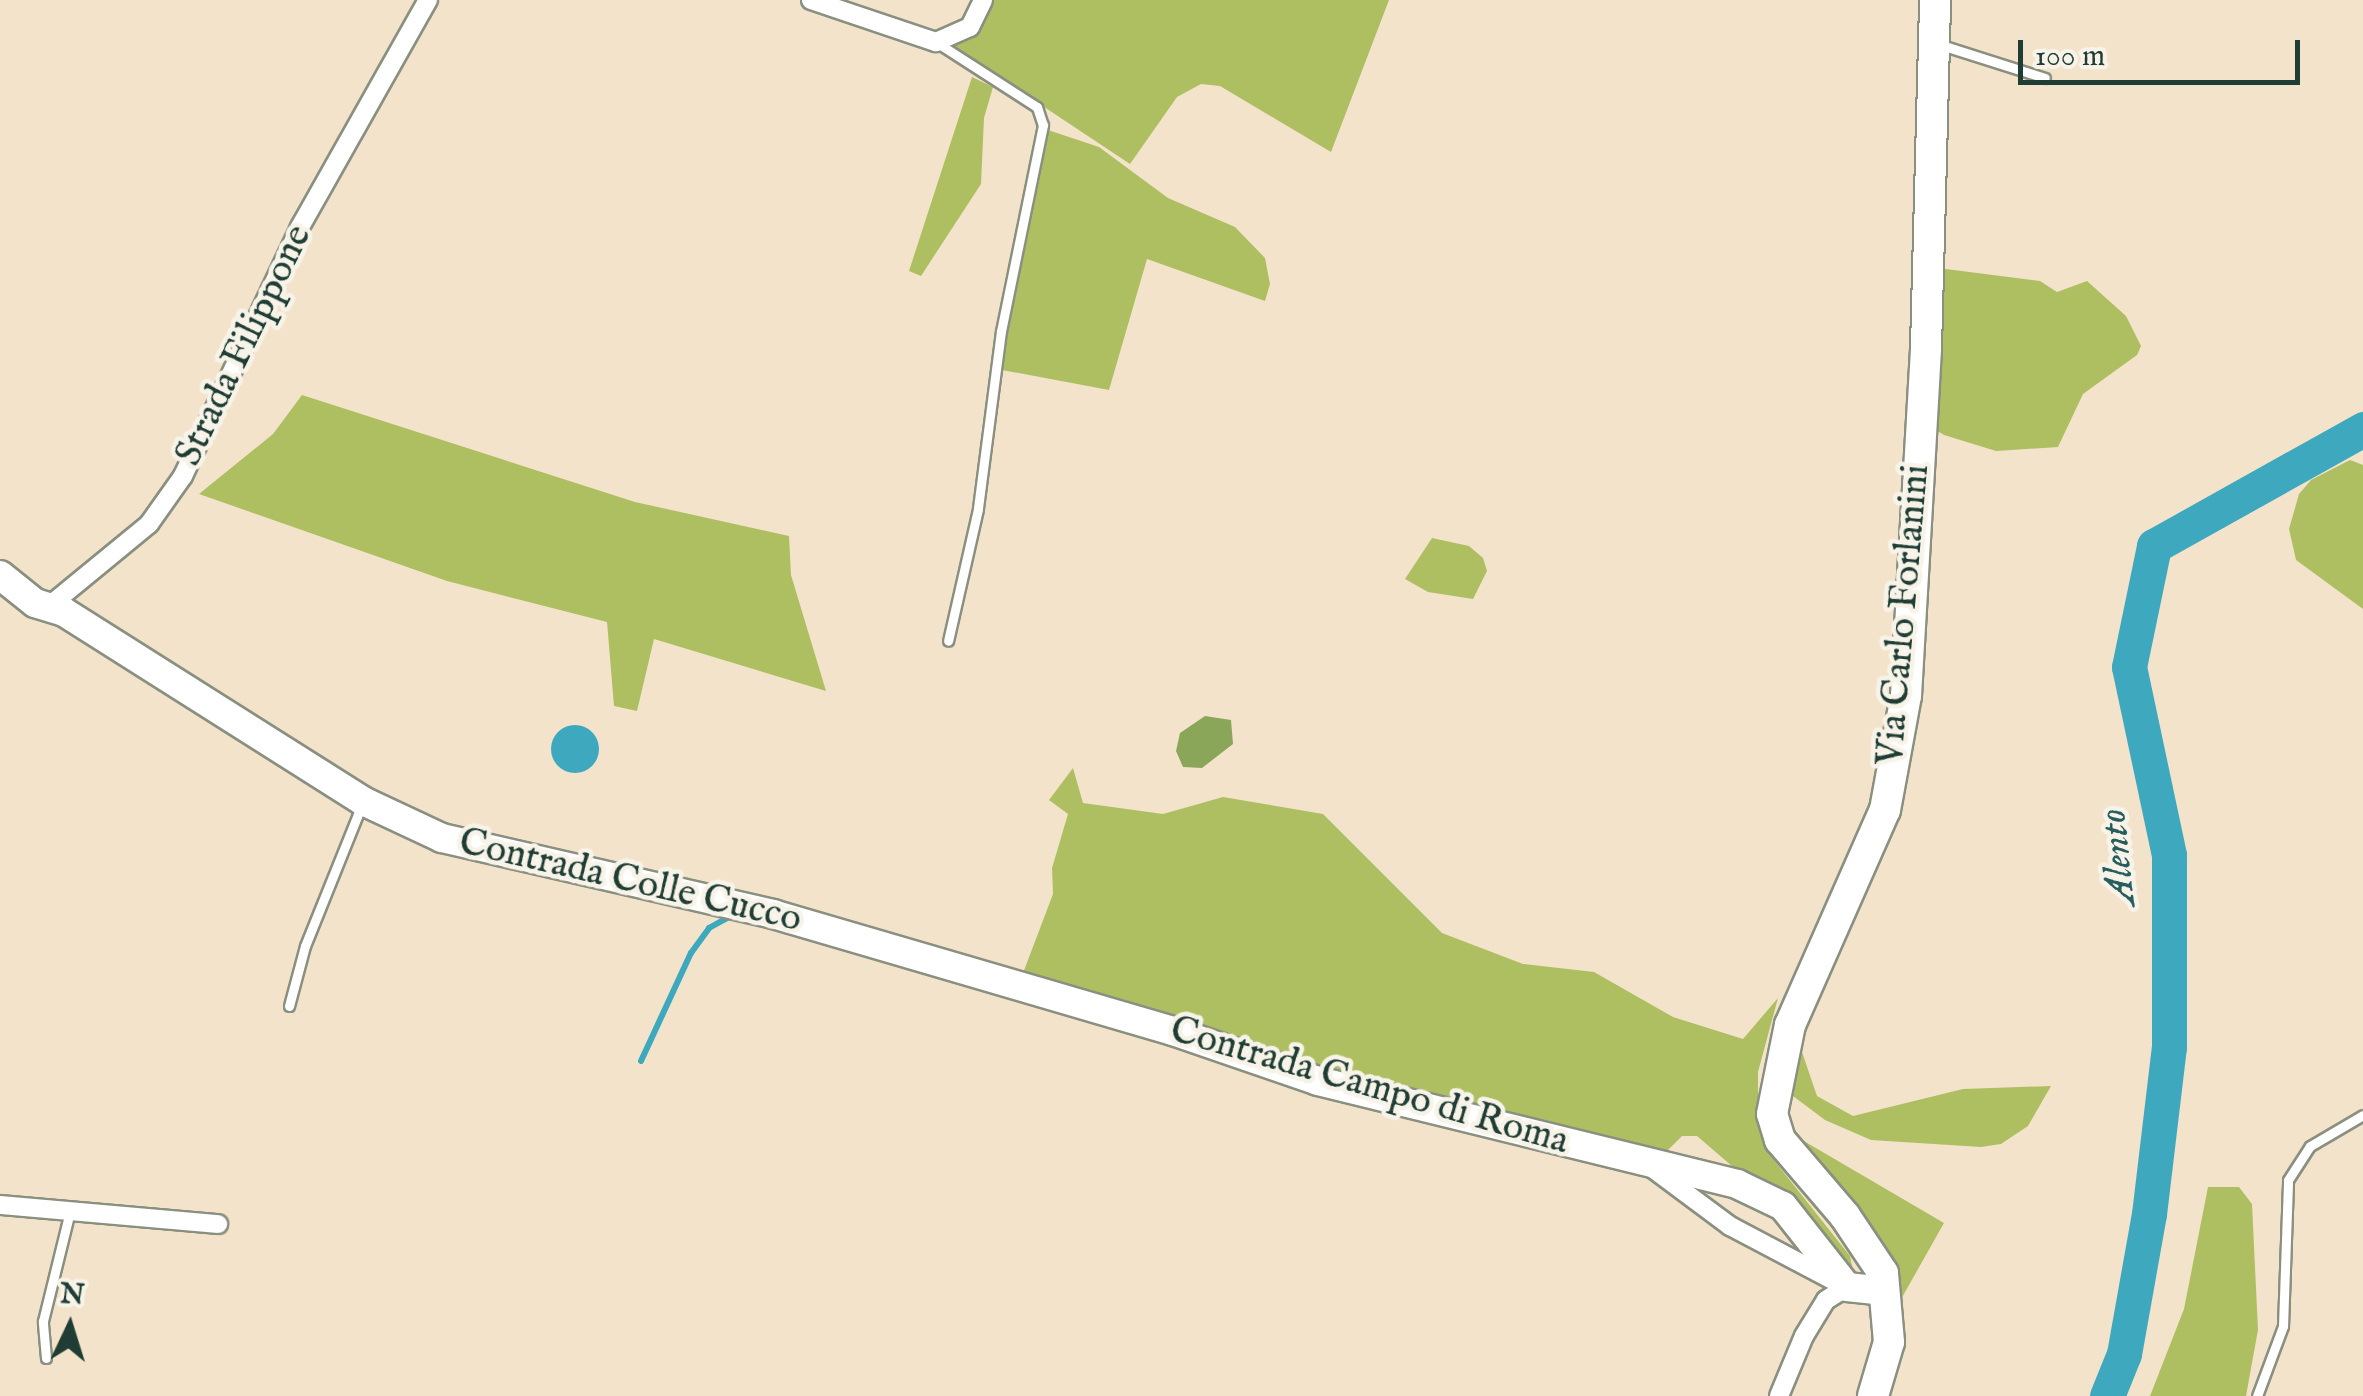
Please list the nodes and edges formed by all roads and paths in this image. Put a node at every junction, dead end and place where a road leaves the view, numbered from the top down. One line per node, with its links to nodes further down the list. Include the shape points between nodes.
1 (428, 0): 9 (street, Strada Filippone, via 300,227 183,476 149,524)
2 (811, 0): 5 (street)
3 (983, 0): 5 (street, via 970,27)
4 (1935, 0): 6 (main road, Via Carlo Forlanini)
5 (936, 42): 10 (lane, via 1036,107 1043,125 1001,331 978,509)
6 (1934, 43): 7 (lane); 20 (main road, Via Carlo Forlanini, via 1906,696 1885,810 1790,1025 1772,1114 1780,1140 1870,1251)
7 (2045, 78)
8 (0, 575): 9 (street)
9 (48, 607): 11 (street, Contrada Colle Cucco)
10 (948, 641)
11 (363, 801): 12 (street, Contrada Colle Cucco, via 492,854 610,873); 13 (lane, via 305,946)
12 (912, 954): 15 (street, Contrada Campo di Roma, via 1318,1082)
13 (289, 1006)
14 (2363, 1114): 24 (lane, via 2310,1146 2288,1180 2283,1326)
15 (1645, 1162): 19 (street, via 1730,1226); 19 (street, Contrada Campo di Roma, via 1737,1184 1783,1206)
16 (0, 1206): 17 (street)
17 (69, 1216): 18 (street); 21 (lane, via 43,1321)
18 (218, 1224)
19 (1847, 1287): 20 (street); 22 (street, via 1826,1300 1811,1324)
20 (1885, 1292): 23 (main road, via 1889,1342)
21 (46, 1358)
22 (1780, 1396)
23 (1873, 1396)
24 (2258, 1396)

